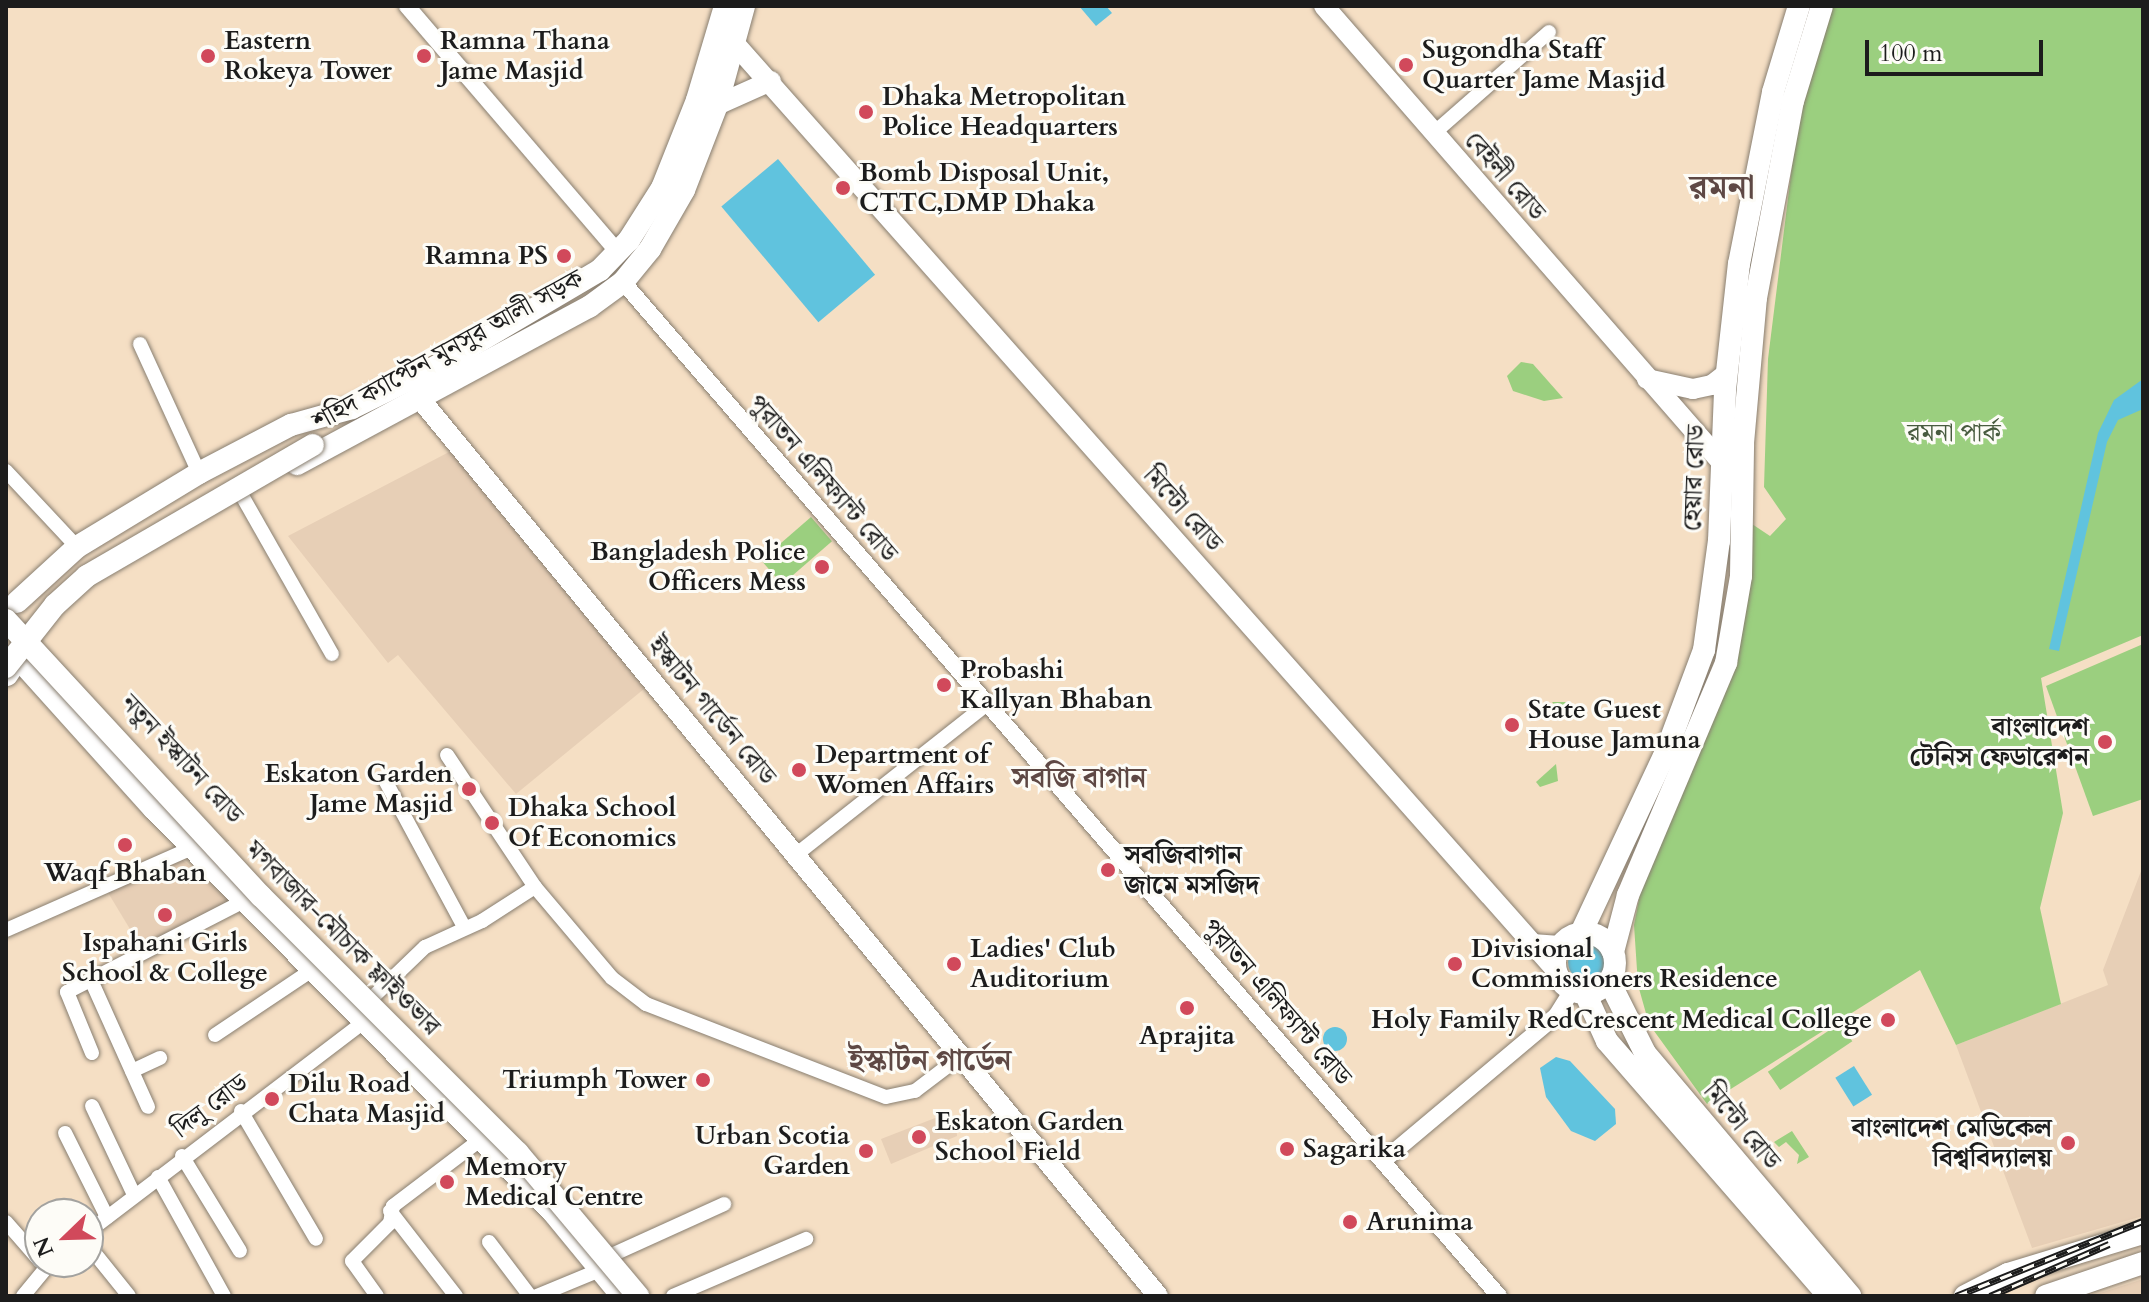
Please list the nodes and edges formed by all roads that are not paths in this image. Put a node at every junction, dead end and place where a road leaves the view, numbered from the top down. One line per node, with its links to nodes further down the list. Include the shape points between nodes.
1 (407, 6): 12 (street)
2 (725, 6): 8 (main road, শহিদ ক্যাপ্টেন মুনসুর আলী সড়ক)
3 (744, 6): 8 (main road, শহিদ ক্যাপ্টেন মুনসুর আলী সড়ক)
4 (1324, 6): 11 (main road, বেইলী রোড)
5 (1822, 6): 6 (main road)
6 (1801, 22): 15 (main road, হেয়ার রোড, via 1754,180); 43 (main road, via 1756,298 1743,443 1741,576 1726,663 1628,895)
7 (1549, 32): 11 (street)
8 (726, 40): 9 (main road, মিন্টো রোড); 10 (main road, শহিদ ক্যাপ্টেন মুনসুর আলী সড়ক); 12 (main road, শহিদ ক্যাপ্টেন মুনসুর আলী সড়ক, via 648,215)
9 (771, 81): 10 (main road); 41 (main road, মিন্টো রোড)
10 (717, 105): 13 (main road, শহিদ ক্যাপ্টেন মুনসুর আলী সড়ক, via 684,190 650,249)
11 (1434, 133): 16 (main road, বেইলী রোড)
12 (619, 253): 18 (main road, শহিদ ক্যাপ্টেন মুনসুর আলী সড়ক, via 551,302)
13 (623, 282): 17 (main road, শহিদ ক্যাপ্টেন মুনসুর আলী সড়ক); 30 (street, পুরাতন এলিফ্যান্ট রোড)
14 (140, 344): 21 (street)
15 (1726, 374): 16 (main road, via 1712,385 1693,389); 19 (main road, হেয়ার রোড)
16 (1647, 379): 19 (main road, বেইলী রোড)
17 (421, 400): 18 (main road, শহিদ ক্যাপ্টেন মুনসুর আলী সড়ক); 34 (main road, ইস্কাটন গার্ডেন রোড)
18 (355, 418): 21 (main road, শহিদ ক্যাপ্টেন মুনসুর আলী সড়ক, via 291,425); 22 (main road, শহিদ ক্যাপ্টেন মুনসুর আলী সড়ক); 29 (main road, via 214,482 80,565 38,602)
19 (1723, 464): 40 (main road, হেয়ার রোড, via 1713,606 1704,650 1667,749)
20 (6, 471): 23 (street)
21 (199, 473): 23 (main road, শহিদ ক্যাপ্টেন মুনসুর আলী সড়ক)
22 (241, 494): 24 (main road, শহিদ ক্যাপ্টেন মুনসুর আলী সড়ক); 28 (street)
23 (77, 547): 24 (main road); 25 (main road, শহিদ ক্যাপ্টেন মুনসুর আলী সড়ক)
24 (99, 577): 26 (main road, শহিদ ক্যাপ্টেন মুনসুর আলী সড়ক)
25 (9, 606): 26 (main road, নতুন ইস্কাটন রোড, via 38,614); 93 (main road, মগবাজার-মৌচাক ফ্লাইওভার, bridge, via 161,792 518,1153)
26 (43, 634): 29 (main road, শহিদ ক্যাপ্টেন মুনসুর আলী সড়ক, via 33,652); 35 (main road, নতুন ইস্কাটন রোড, via 58,664 155,776)
27 (6, 636): 69 (main road, via 157,803 518,1168)
28 (332, 654)
29 (12, 665): 33 (main road, নতুন ইস্কাটন রোড)
30 (987, 704): 34 (street); 64 (street, পুরাতন এলিফ্যান্ট রোড)
31 (447, 755): 36 (street)
32 (386, 782): 38 (street)
33 (192, 848): 37 (main road, নতুন ইস্কাটন রোড); 39 (street)
34 (797, 854): 55 (main road, ইস্কাটন গার্ডেন রোড)
35 (263, 886): 37 (main road); 49 (main road, নতুন ইস্কাটন রোড)
36 (535, 887): 38 (street); 55 (street, via 611,977 646,1004 848,1086 886,1097 907,1094)
37 (244, 901): 44 (main road, নতুন ইস্কাটন রোড); 46 (street)
38 (464, 927): 49 (street, via 425,947)
39 (6, 930)
40 (1581, 933): 42 (main road); 43 (main road, via 1600,937)
41 (1532, 944): 42 (main road); 45 (main road, মিন্টো রোড)
42 (1560, 946): 45 (main road)
43 (1613, 952): 47 (main road)
44 (312, 970): 51 (main road, নতুন ইস্কাটন রোড); 53 (street)
45 (1556, 970): 48 (main road)
46 (91, 980): 54 (street, via 70,989 67,996); 57 (street)
47 (1609, 981): 48 (main road); 80 (main road, মিন্টো রোড, via 1645,1053)
48 (1578, 992): 50 (street); 52 (main road, মিন্টো রোড)
49 (374, 996): 75 (main road, নতুন ইস্কাটন রোড, via 499,1123)
50 (1559, 1012): 52 (street, via 1577,1010); 64 (street)
51 (364, 1022): 60 (street, দিলু রোড); 62 (main road, নতুন ইস্কাটন রোড)
52 (1595, 1022): 80 (main road, মিন্টো রোড, via 1668,1114)
53 (215, 1035)
54 (92, 1053)
55 (961, 1056): 96 (main road, ইস্কাটন গার্ডেন রোড)
56 (160, 1058): 57 (street)
57 (132, 1071): 59 (street)
58 (92, 1106): 66 (street)
59 (148, 1107)
60 (241, 1111): 63 (street, দিলু রোড); 74 (street)
61 (65, 1133): 70 (street)
62 (480, 1140): 68 (street); 69 (main road, নতুন ইস্কাটন রোড)
63 (182, 1156): 65 (street, দিলু রোড); 79 (street)
64 (1383, 1161): 97 (street, পুরাতন এলিফ্যান্ট রোড)
65 (158, 1177): 66 (street, দিলু রোড); 87 (street)
66 (134, 1195): 70 (street, দিলু রোড)
67 (724, 1204): 81 (street)
68 (390, 1211): 88 (street, via 390,1223 356,1256 354,1266); 89 (street)
69 (553, 1212): 75 (main road, নতুন ইস্কাটন রোড)
70 (107, 1217): 71 (street, দিলু রোড)
71 (104, 1219)
72 (6, 1222): 77 (street)
73 (2143, 1233): 102 (main road, via 2008,1274)
74 (316, 1239)
75 (588, 1239): 81 (main road, নতুন ইস্কাটন রোড)
76 (806, 1239): 95 (street)
77 (24, 1241)
78 (489, 1242): 90 (street)
79 (240, 1251)
80 (1811, 1260): 98 (main road); 99 (main road, মিন্টো রোড); 100 (main road, মিন্টো রোড); 101 (main road, via 1826,1259)
81 (607, 1262): 91 (street); 92 (main road, নতুন ইস্কাটন রোড); 94 (main road, নতুন ইস্কাটন রোড)
82 (2143, 1263): 103 (main road)
83 (104, 1265): 86 (street)
84 (34, 1278): 85 (street)
85 (23, 1296)
86 (129, 1296)
87 (224, 1296)
88 (377, 1296)
89 (456, 1296)
90 (530, 1296)
91 (537, 1296)
92 (622, 1296)
93 (638, 1296)
94 (649, 1296)
95 (673, 1296)
96 (1158, 1296)
97 (1499, 1296)
98 (1819, 1296)
99 (1829, 1296)
100 (1850, 1296)
101 (1857, 1296)
102 (1965, 1296)
103 (2046, 1296)

